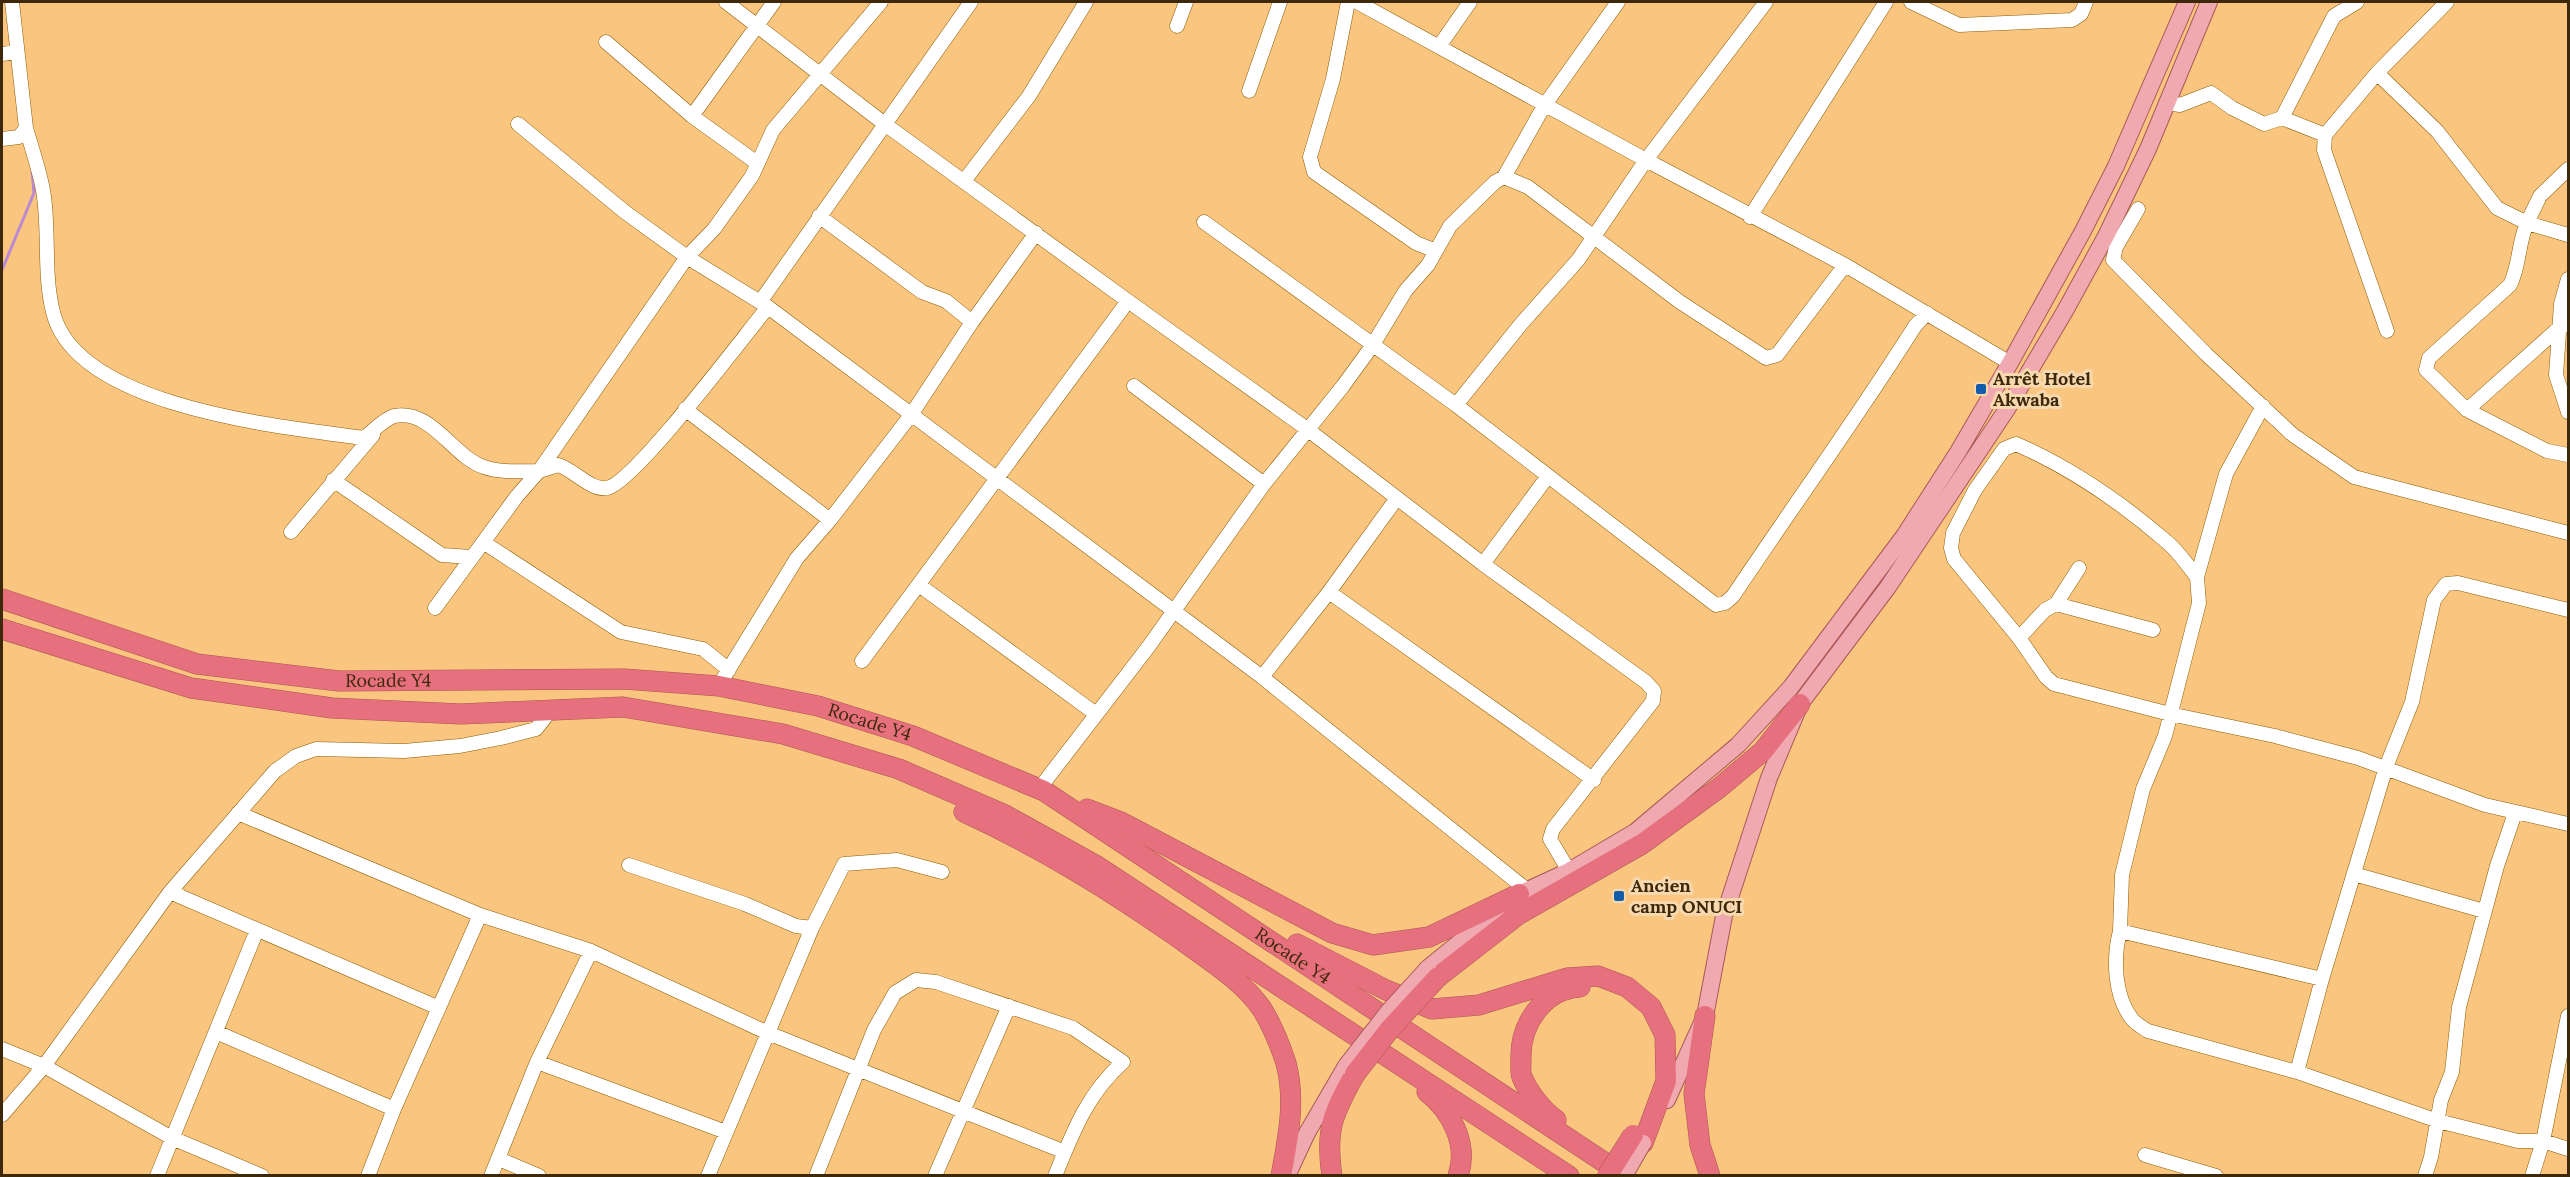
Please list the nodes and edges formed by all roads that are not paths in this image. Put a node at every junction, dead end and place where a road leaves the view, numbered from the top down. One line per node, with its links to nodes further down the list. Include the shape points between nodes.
1 (12, 2): 26 (street)
2 (726, 2): 22 (street)
3 (774, 2): 22 (street)
4 (881, 2): 28 (street)
5 (971, 2): 36 (street)
6 (1086, 2): 44 (street, via 1029,96)
7 (1186, 2): 23 (street)
8 (1280, 2): 30 (street)
9 (1348, 2): 53 (street, via 1334,79 1310,157 1314,172 1416,243)
10 (1357, 2): 21 (street)
11 (1470, 2): 25 (street)
12 (1618, 2): 32 (street)
13 (1766, 2): 40 (street)
14 (1886, 2): 47 (street)
15 (1911, 2): 16 (street, via 1959,25 1976,26 2072,20 2081,14)
16 (2086, 2)
17 (2187, 2): 64 (main road, via 2116,166)
18 (2209, 2): 31 (main road)
19 (2357, 2): 34 (street, via 2334,16)
20 (2447, 2): 29 (street)
21 (1381, 7): 25 (street)
22 (757, 24): 28 (street); 33 (street)
23 (1177, 26)
24 (606, 42): 33 (street)
25 (1440, 45): 32 (street)
26 (17, 52): 27 (street); 37 (street)
27 (2, 54)
28 (821, 73): 36 (street); 41 (street, via 773,130)
29 (2377, 73): 38 (street); 49 (street, via 2437,131 2497,208)
30 (1249, 91)
31 (2168, 104): 34 (street, via 2180,105 2211,93 2264,124); 102 (main road, via 2106,236 2007,409 1888,587)
32 (1544, 106): 40 (street); 43 (street)
33 (692, 116): 41 (street)
34 (2282, 118): 38 (street)
35 (518, 124): 54 (street)
36 (886, 124): 44 (street); 46 (street)
37 (26, 128): 39 (street, via 19,137); 72 (street, via 43,191 46,272 53,315 69,343 89,364 124,385 252,423 364,438)
38 (2325, 135): 62 (street, via 2324,150)
39 (2, 139)
40 (1646, 160): 47 (street); 52 (street)
41 (757, 163): 54 (street, via 714,229)
42 (2568, 169): 49 (street, via 2541,196)
43 (1504, 177): 52 (street, via 1528,187); 53 (street, via 1450,226)
44 (964, 181): 50 (street)
45 (2138, 209): 67 (street, via 2115,247 2113,260)
46 (819, 216): 58 (street); 60 (street, via 922,292 946,301)
47 (1750, 217): 55 (street)
48 (1204, 222): 63 (street)
49 (2527, 223): 51 (street); 69 (street, via 2510,285 2429,358 2426,370)
50 (1036, 233): 57 (street); 60 (street)
51 (2568, 235)
52 (1594, 237): 55 (street, via 1680,302 1766,358 1778,355); 66 (street)
53 (1436, 251): 63 (street, via 1406,290)
54 (687, 257): 58 (street); 75 (street)
55 (1845, 265): 59 (street)
56 (2568, 279): 61 (street, via 2560,304)
57 (1128, 301): 73 (street); 77 (street)
58 (764, 305): 68 (street); 71 (street)
59 (1927, 313): 64 (street); 76 (street, via 1725,603 1716,605)
60 (972, 322): 71 (street)
61 (2564, 325): 69 (street); 70 (street, via 2556,375)
62 (2387, 331)
63 (1372, 346): 66 (street); 73 (street)
64 (2010, 363): 114 (main road, via 1904,536 1791,687 1738,745 1677,799 1635,832)
65 (1134, 386): 79 (street)
66 (1456, 405): 76 (street)
67 (2263, 406): 83 (street, via 2293,435 2354,477); 88 (street, via 2226,474)
68 (685, 409): 75 (street, via 645,457 618,483 607,488 598,488 558,465); 81 (street)
69 (2467, 410): 74 (street, via 2547,451)
70 (2568, 412)
71 (912, 415): 77 (street); 81 (street)
72 (380, 426): 75 (street, via 391,417 408,415 483,467); 78 (street)
73 (1307, 429): 79 (street); 80 (street)
74 (2568, 455)
75 (539, 471): 84 (street)
76 (1548, 476): 86 (street)
77 (999, 478): 89 (street); 95 (street)
78 (333, 480): 82 (street); 85 (street, via 442,555)
79 (1264, 484): 95 (street)
80 (1397, 498): 86 (street); 90 (street)
81 (830, 520): 101 (street, via 797,558)
82 (291, 532)
83 (2568, 533)
84 (483, 542): 85 (street); 101 (street, via 621,632 703,649)
85 (471, 557): 93 (street)
86 (1483, 564): 108 (street, via 1654,691 1653,701)
87 (2079, 568): 92 (street)
88 (2197, 577): 98 (street, via 2169,543 2039,454 2016,444 2004,449 1975,490 1953,533 1951,548 1954,559); 105 (street, via 2199,603)
89 (919, 585): 99 (street); 104 (street)
90 (1329, 592): 100 (street); 108 (street)
91 (2, 599): 101 (highway, Rocade Y4, via 197,664 339,681)
92 (2056, 604): 97 (street); 98 (street, via 2045,610)
93 (435, 608)
94 (2568, 610): 107 (street, via 2458,583 2446,584 2434,600 2412,702)
95 (1175, 611): 100 (street); 104 (street)
96 (2, 629): 103 (highway, Rocade Y4, via 191,688 332,708 461,714)
97 (2153, 630)
98 (2019, 638): 105 (street, via 2054,684)
99 (862, 661)
100 (1263, 677): 118 (street)
101 (724, 678): 109 (highway, Rocade Y4, via 913,736)
102 (1800, 704): 126 (highway, via 1763,750 1719,788 1642,844 1519,914); 130 (main road, via 1768,778 1724,916)
103 (551, 710): 106 (highway, Rocade Y4, via 623,707); 110 (street, via 536,729 460,747 307,751 275,771)
104 (1096, 714): 109 (street)
105 (2170, 714): 107 (street, via 2275,736); 124 (street, via 2143,789 2122,875)
106 (783, 734): 134 (highway, Rocade Y4, via 899,769 1005,815 1097,866); 163 (highway, via 1015,835 1111,890 1227,972 1261,1008 1286,1064 1291,1118)
107 (2386, 767): 111 (street); 116 (street)
108 (1594, 780): 114 (street, via 1553,829 1550,839)
109 (1041, 790): 118 (highway, via 1121,822 1332,933 1373,945 1429,937); 119 (highway, Rocade Y4)
110 (238, 813): 117 (street); 121 (street)
111 (2515, 813): 112 (street); 120 (street)
112 (2568, 824)
113 (629, 865): 122 (street, via 745,904 796,926)
114 (1569, 871): 118 (main road)
115 (942, 872): 122 (street, via 897,860 844,864)
116 (2354, 874): 120 (street); 127 (street)
117 (170, 892): 123 (street); 137 (street)
118 (1523, 892): 126 (main road)
119 (1204, 895): 148 (highway, via 1386,990 1432,1009 1479,1005 1567,978 1598,976 1627,987 1651,1007 1665,1035 1666,1081); 170 (highway, Rocade Y4)
120 (2484, 911): 145 (street, via 2459,1007 2457,1046)
121 (480, 915): 125 (street); 129 (street)
122 (812, 928): 133 (street)
123 (257, 930): 129 (street); 132 (street)
124 (2120, 931): 127 (street); 140 (street, via 2115,948 2117,983 2132,1020 2148,1031)
125 (591, 951): 133 (street); 136 (street)
126 (1433, 973): 139 (highway, bridge, via 1390,1029)
127 (2322, 979): 140 (street)
128 (1009, 1006): 138 (street, via 936,982 916,980 896,993 874,1030); 143 (street); 151 (street, via 1073,1028 1123,1062 1108,1075 1078,1118)
129 (439, 1008): 142 (street)
130 (1705, 1016): 148 (main road, via 1667,1101); 171 (highway, via 1694,1094 1700,1145)
131 (2568, 1017): 149 (street)
132 (216, 1032): 142 (street); 147 (street)
133 (768, 1033): 138 (street); 146 (street)
134 (1355, 1034): 167 (highway, via 1441,1103 1455,1125 1460,1149); 168 (highway, Rocade Y4)
135 (2, 1048): 137 (street)
136 (537, 1062): 146 (street); 153 (street)
137 (44, 1066): 144 (street); 147 (street)
138 (858, 1070): 143 (street); 160 (street)
139 (1350, 1070): 141 (main road); 166 (highway, via 1327,1144)
140 (2297, 1072): 145 (street)
141 (1335, 1083): 164 (main road); 165 (highway, via 1320,1142)
142 (394, 1109): 156 (street)
143 (963, 1110): 151 (street); 161 (street)
144 (2, 1115)
145 (2438, 1121): 149 (street, via 2518,1141); 173 (street)
146 (726, 1132): 159 (street)
147 (172, 1138): 154 (street); 155 (street)
148 (1638, 1139): 169 (highway, bridge); 170 (main road, bridge); 170 (highway, via 1655,1079 1655,1038 1644,1013 1623,995 1597,986 1568,988 1528,1019 1521,1046 1521,1076 1545,1112)
149 (2543, 1142): 150 (street); 174 (street)
150 (2568, 1149)
151 (1065, 1152): 162 (street)
152 (2145, 1155): 172 (street)
153 (499, 1159): 157 (street); 158 (street)
154 (157, 1176)
155 (262, 1176)
156 (368, 1176)
157 (491, 1176)
158 (539, 1176)
159 (708, 1176)
160 (816, 1176)
161 (935, 1176)
162 (1055, 1176)
163 (1281, 1176)
164 (1287, 1176)
165 (1322, 1176)
166 (1332, 1176)
167 (1458, 1176)
168 (1569, 1176)
169 (1606, 1176)
170 (1625, 1176)
171 (1710, 1176)
172 (2216, 1176)
173 (2425, 1176)
174 (2532, 1176)

